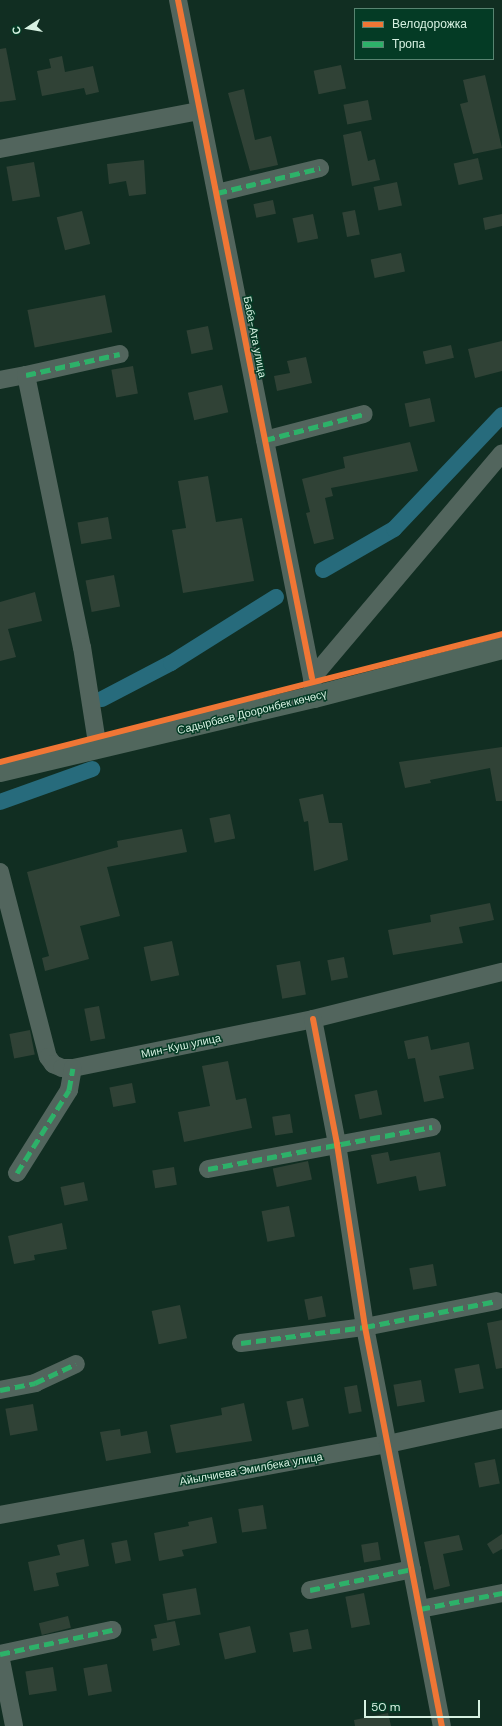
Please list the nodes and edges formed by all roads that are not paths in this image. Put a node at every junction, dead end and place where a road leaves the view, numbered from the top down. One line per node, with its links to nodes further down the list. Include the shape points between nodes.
1 (178, 0): 2 (street, Баба-Ата улица)
2 (199, 111): 3 (street); 5 (street, Баба-Ата улица)
3 (0, 149)
4 (320, 168): 5 (street)
5 (217, 193): 10 (street, Баба-Ата улица)
6 (120, 354): 7 (street)
7 (26, 375): 8 (street); 14 (street, via 82,647)
8 (0, 380)
9 (364, 414): 10 (street)
10 (264, 440): 13 (street, Баба-Ата улица)
11 (502, 454): 13 (street)
12 (502, 648): 13 (main road, Садырбаев Дооронбек көчөсү)
13 (313, 687): 14 (main road, Садырбаев Дооронбек көчөсү)
14 (98, 749): 15 (main road, Садырбаев Дооронбек көчөсү)
15 (0, 771)
16 (0, 872): 19 (street, Мин-Куш улица, via 48,1056 53,1064 62,1068)
17 (502, 972): 18 (street, Мин-Куш улица)
18 (313, 1019): 19 (street, Мин-Куш улица); 21 (street)
19 (73, 1068): 23 (street, via 69,1090)
20 (432, 1127): 21 (street)
21 (337, 1144): 22 (street); 25 (street)
22 (208, 1169)
23 (17, 1173)
24 (496, 1301): 25 (street)
25 (365, 1327): 26 (street); 30 (street)
26 (241, 1343)
27 (76, 1364): 28 (street, via 35,1382)
28 (0, 1390)
29 (502, 1419): 30 (street, Айылчиева Эмилбека улица)
30 (388, 1444): 31 (street, Айылчиева Эмилбека улица); 32 (street)
31 (0, 1516)
32 (412, 1569): 33 (street); 35 (street)
33 (310, 1590)
34 (502, 1593): 35 (street)
35 (420, 1609): 39 (street)
36 (112, 1630): 37 (street)
37 (0, 1655): 38 (street)
38 (14, 1726)
39 (442, 1726)

